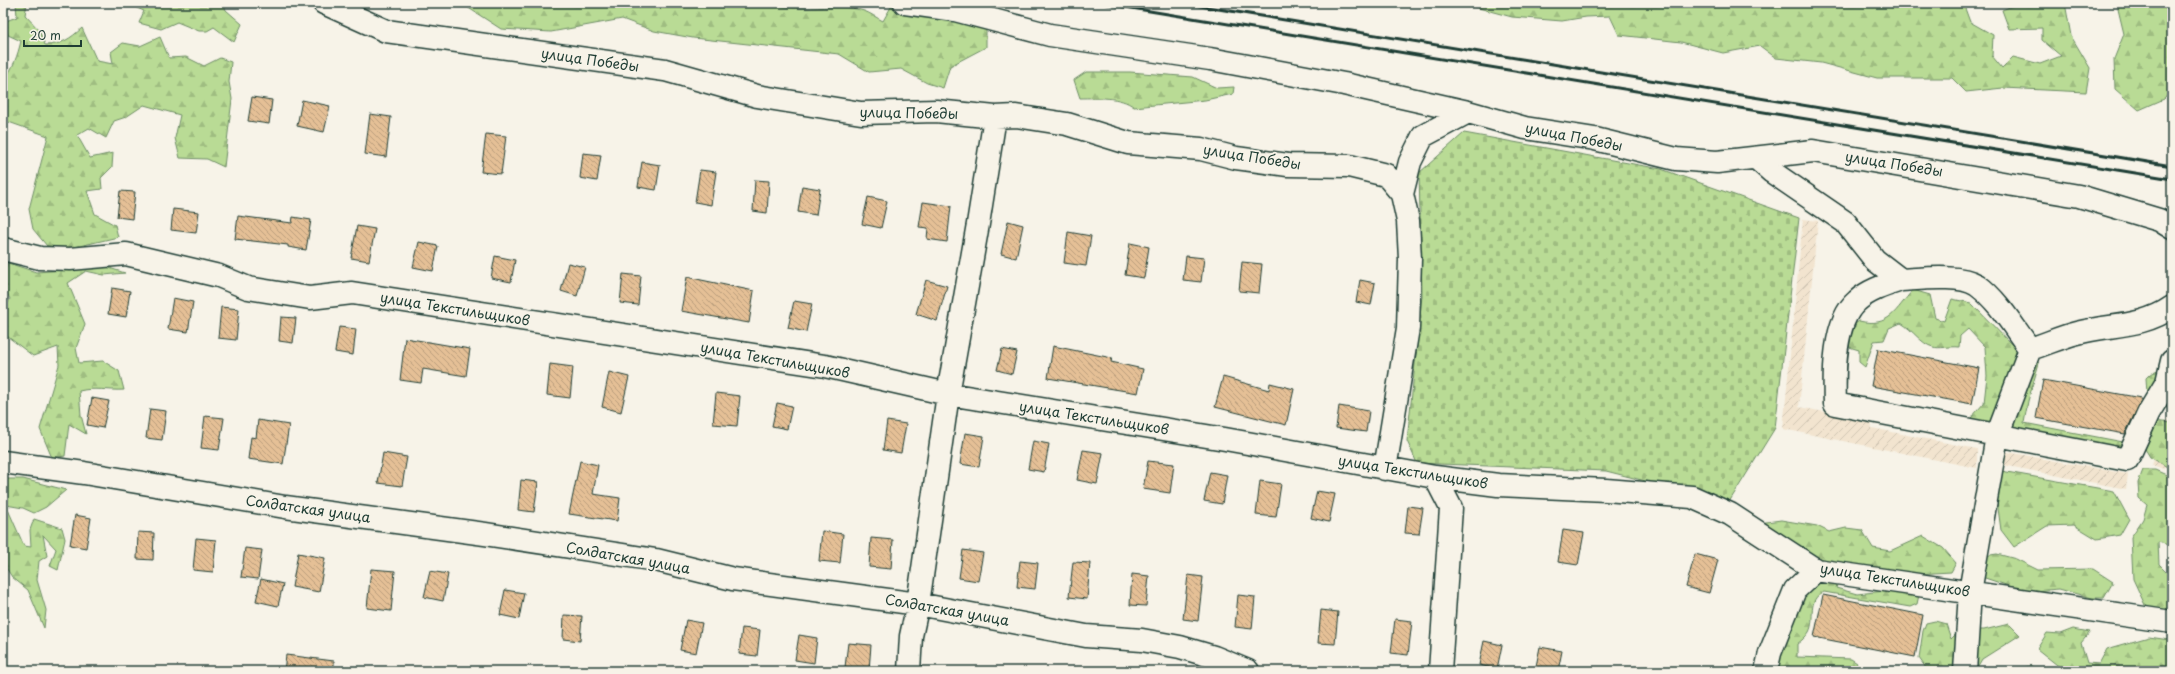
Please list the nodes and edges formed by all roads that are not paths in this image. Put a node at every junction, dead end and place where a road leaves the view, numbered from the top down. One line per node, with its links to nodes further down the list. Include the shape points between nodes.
1 (324, 3): 4 (street, улица Победы, via 386,31 665,70 757,96 861,113 936,111)
2 (905, 3): 3 (street, улица Победы, via 955,10 1050,35 1210,59 1344,84)
3 (1468, 112): 5 (street, улица Победы, via 1525,128 1595,139 1676,159 1717,162); 6 (street, via 1423,136 1410,162)
4 (995, 117): 6 (street, улица Победы, via 1016,116 1067,124 1128,144 1201,149 1236,158 1288,166 1349,166 1386,175); 13 (street)
5 (1756, 158): 7 (street, улица Победы, via 1813,151 1910,167 2079,196 2159,220); 9 (street, via 1772,172 1845,222 1875,260)
6 (1402, 194): 16 (street, via 1408,221 1410,258 1408,328)
7 (2172, 228)
8 (3, 249): 13 (street, улица Текстильщиков, via 40,258 70,259 126,254 218,276 248,288 310,298 352,293 824,366)
9 (1901, 280): 11 (street, via 1938,278 1976,285 1994,302); 14 (street, via 1877,288 1856,301 1844,320 1834,368 1835,404)
10 (2172, 307): 11 (street, via 2163,314 2126,326 2078,332)
11 (2030, 349): 14 (street)
12 (2172, 361): 14 (street, via 2167,382 2149,412 2128,460)
13 (948, 394): 16 (street, улица Текстильщиков, via 1225,439); 20 (street)
14 (1997, 436): 19 (street)
15 (3, 462): 20 (street, Солдатская улица, via 285,507 656,560 733,579)
16 (1385, 469): 17 (street, улица Текстильщиков)
17 (1435, 477): 18 (street, улица Текстильщиков, via 1498,485 1692,497 1730,514); 24 (street, via 1451,508)
18 (1816, 570): 19 (street, улица Текстильщиков); 25 (street, via 1795,590 1770,653)
19 (1970, 592): 21 (street, улица Текстильщиков); 26 (street)
20 (918, 604): 22 (street, via 911,636); 23 (street, Солдатская улица, via 1086,636 1142,640 1214,657)
21 (2172, 622)
22 (908, 671)
23 (1248, 671)
24 (1440, 671)
25 (1766, 671)
26 (1965, 671)

